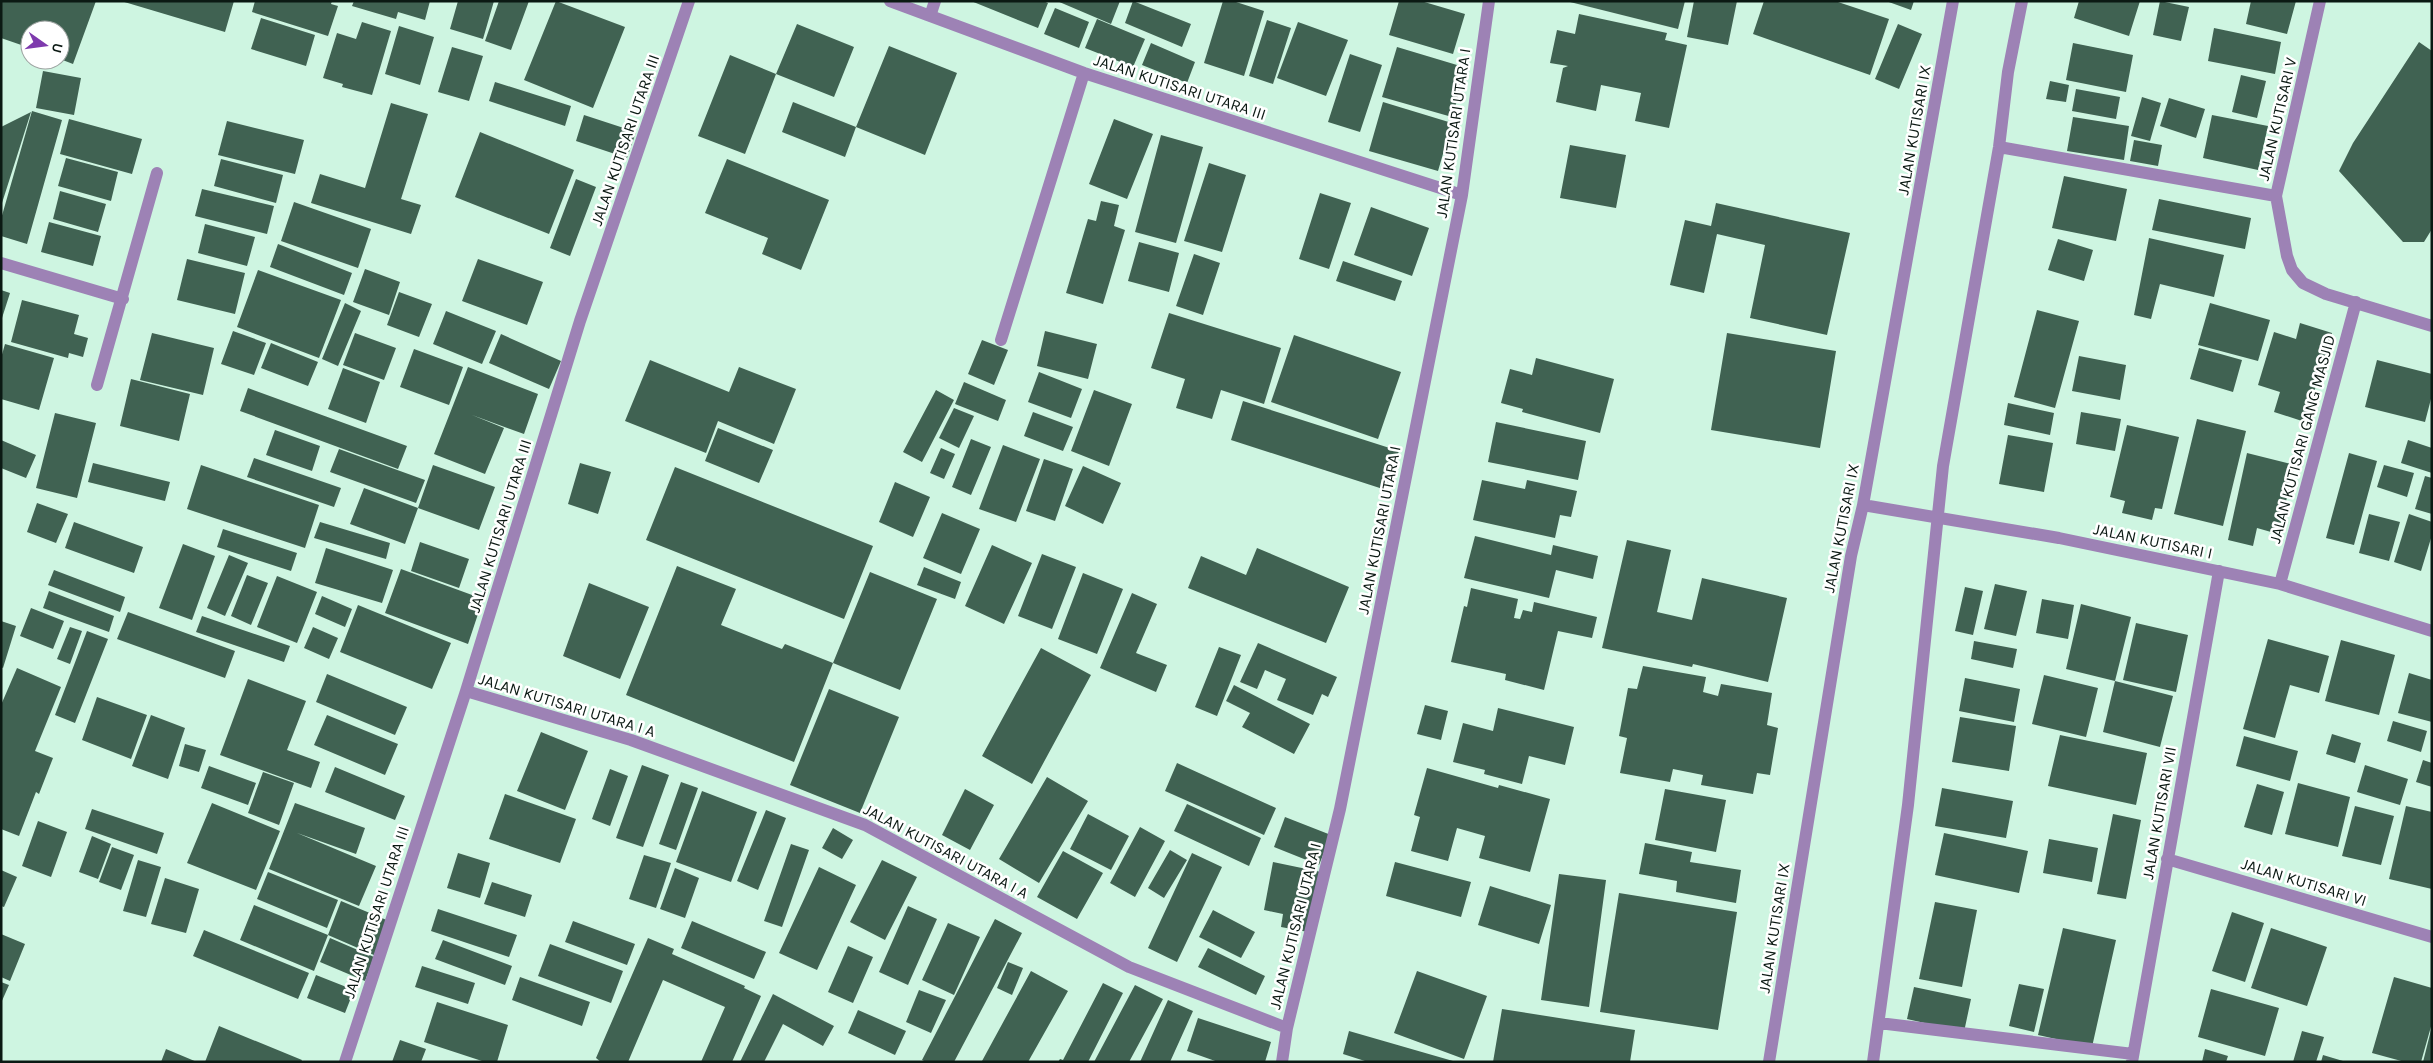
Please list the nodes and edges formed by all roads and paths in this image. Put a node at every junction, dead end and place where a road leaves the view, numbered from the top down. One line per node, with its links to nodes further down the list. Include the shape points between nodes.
1 (689, 1): 25 (street, JALAN KUTISARI UTARA III, via 580,321)
2 (890, 1): 8 (street, JALAN KUTISARI UTARA III)
3 (935, 1): 8 (street)
4 (1489, 1): 12 (street, JALAN KUTISARI UTARA I)
5 (1953, 1): 20 (street, JALAN KUTISARI IX)
6 (2022, 1): 10 (street, via 2008,72)
7 (2320, 1): 13 (street, JALAN KUTISARI V)
8 (930, 16): 9 (street, JALAN KUTISARI UTARA III)
9 (1084, 73): 12 (street, JALAN KUTISARI UTARA III); 18 (street)
10 (1999, 147): 13 (street); 21 (street, via 1943,466)
11 (157, 173): 15 (street)
12 (1462, 195): 29 (street, JALAN KUTISARI UTARA I, via 1340,809)
13 (2276, 196): 16 (street, JALAN KUTISARI V, via 2292,270 2303,283 2326,294)
14 (1, 263): 15 (street)
15 (123, 298): 19 (street)
16 (2356, 302): 17 (street, JALAN KUTISARI V); 23 (street, JALAN KUTISARI GANG MASJID)
17 (2432, 326)
18 (1001, 340)
19 (97, 385)
20 (1863, 505): 21 (street, JALAN KUTISARI I); 33 (street, JALAN KUTISARI IX, via 1851,556)
21 (1938, 517): 22 (street, JALAN KUTISARI I); 28 (street, via 1908,806)
22 (2219, 571): 23 (street, JALAN KUTISARI I); 26 (street, JALAN KUTISARI VII)
23 (2280, 584): 24 (street, JALAN KUTISARI I)
24 (2432, 631)
25 (466, 691): 29 (street, JALAN KUTISARI UTARA I A, via 631,740 866,824 1129,967); 31 (street, JALAN KUTISARI UTARA III)
26 (2167, 859): 27 (street, JALAN KUTISARI VI); 30 (street, JALAN KUTISARI VII)
27 (2432, 937)
28 (1878, 1023): 30 (street); 34 (street)
29 (1287, 1028): 32 (street, JALAN KUTISARI UTARA I)
30 (2133, 1058)
31 (344, 1062)
32 (1282, 1062)
33 (1769, 1062)
34 (1873, 1062)

